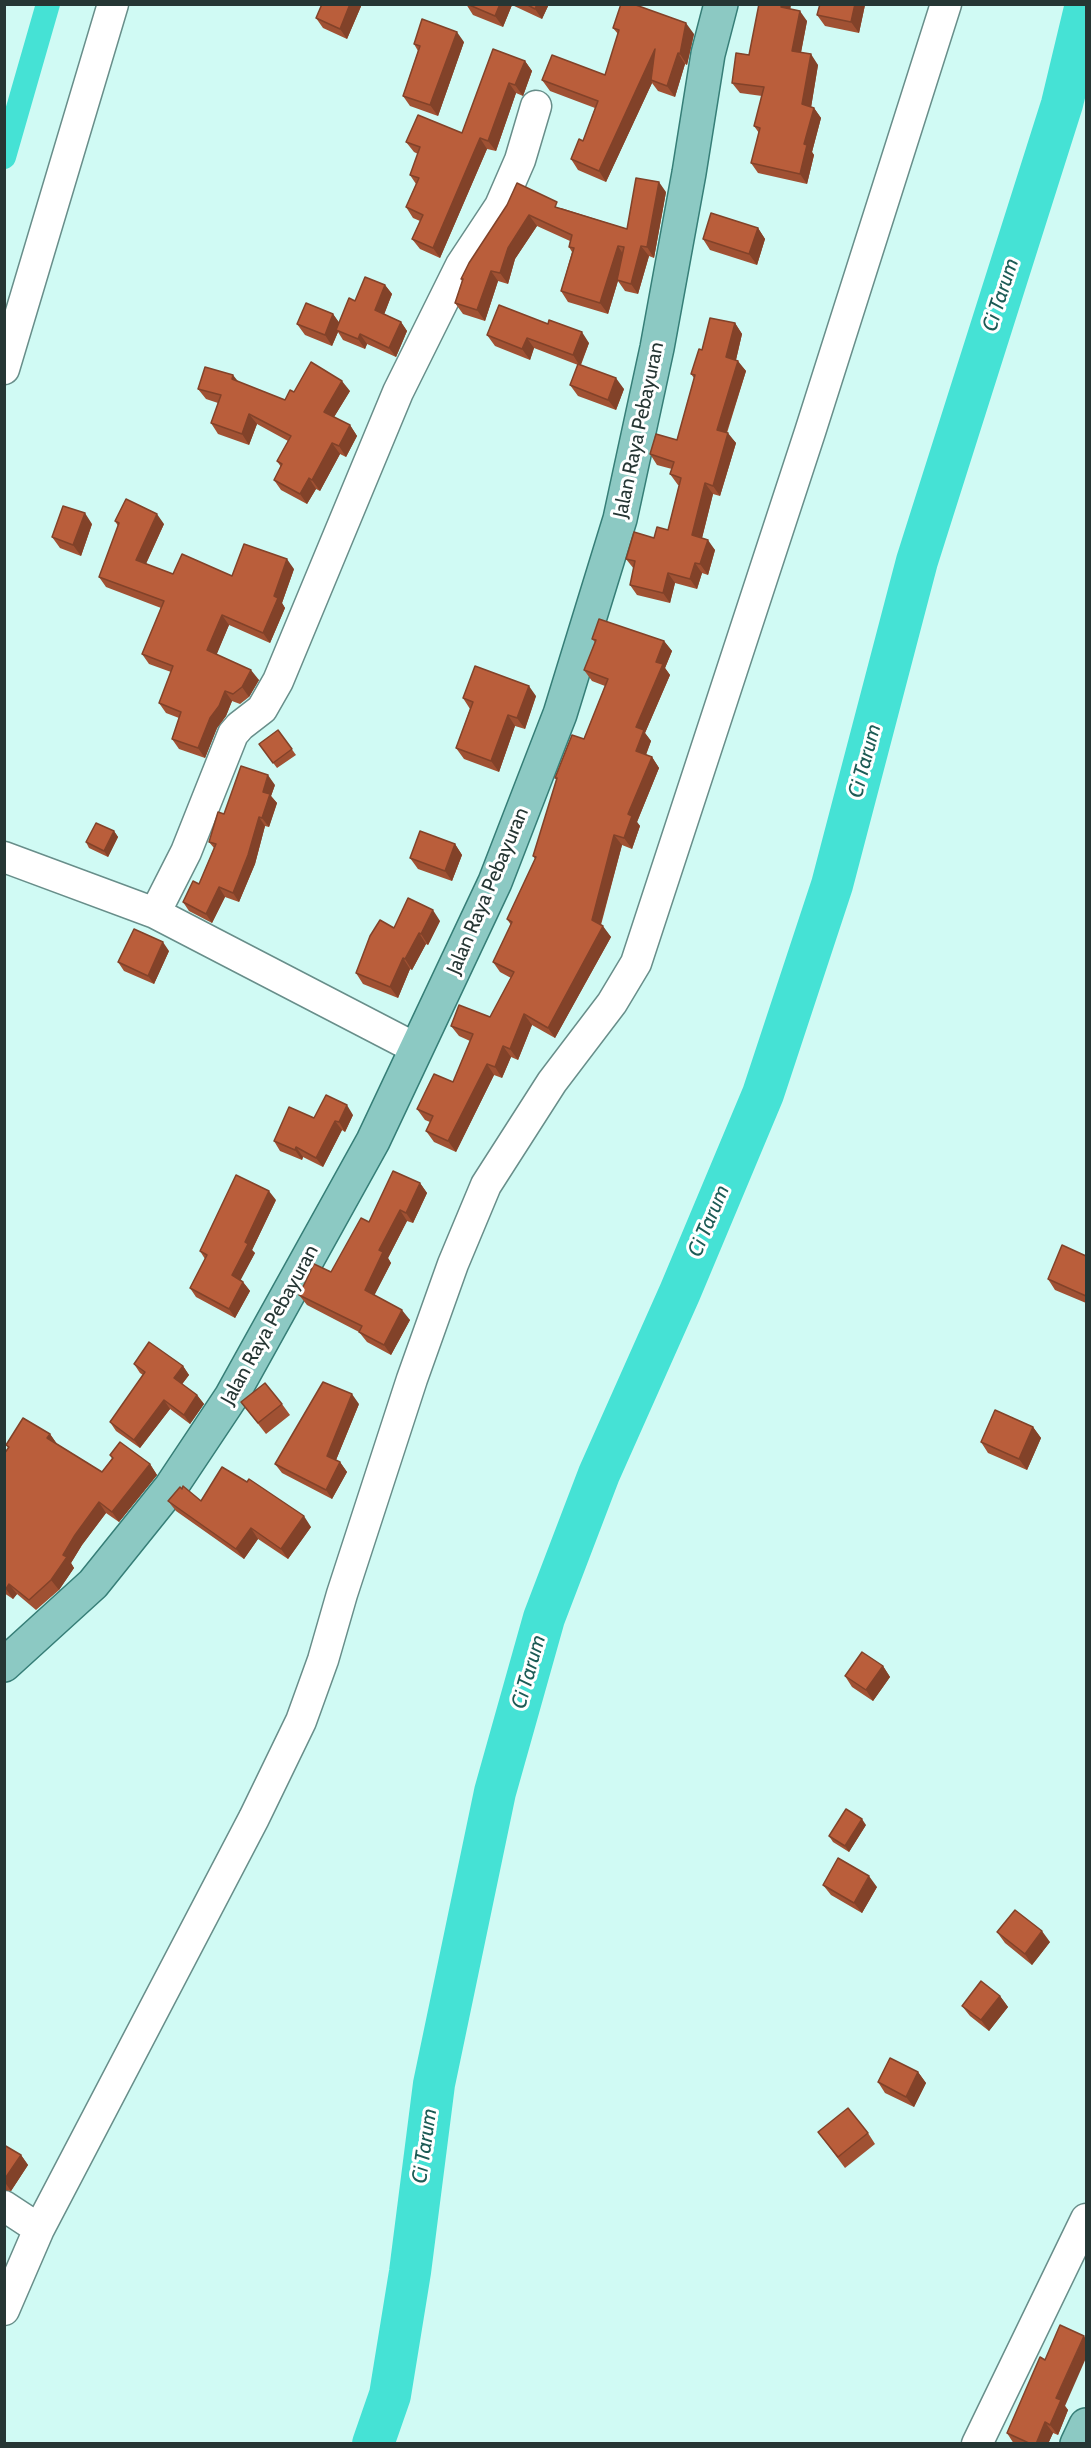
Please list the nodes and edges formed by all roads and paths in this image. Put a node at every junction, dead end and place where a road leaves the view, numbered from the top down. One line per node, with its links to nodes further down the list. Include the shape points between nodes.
1 (113, 4): 5 (street)
2 (721, 4): 8 (main road, Jalan Raya Pebayuran, via 708,54 657,348 620,519 560,714 495,882)
3 (946, 4): 12 (street, via 636,963 486,1185 412,1379 301,1721 249,1829)
4 (536, 106): 7 (street, via 520,160 500,206 461,265 398,392 278,681 257,715 233,734 186,852)
5 (4, 369)
6 (4, 857): 7 (street)
7 (155, 913): 8 (street)
8 (417, 1049): 9 (main road, Jalan Raya Pebayuran, via 373,1141 231,1396 171,1487 93,1584)
9 (4, 1665)
10 (4, 2206): 12 (street)
11 (1086, 2219): 15 (street)
12 (39, 2229): 13 (street)
13 (4, 2310)
14 (1086, 2425): 16 (main road)
15 (977, 2444)
16 (1077, 2444)

